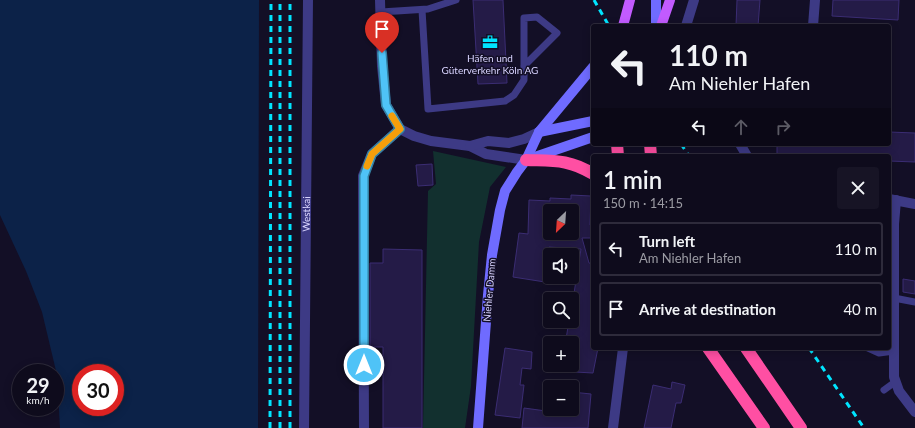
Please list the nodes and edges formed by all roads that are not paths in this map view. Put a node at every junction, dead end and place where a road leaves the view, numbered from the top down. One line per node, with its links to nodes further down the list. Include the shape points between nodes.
1 (308, 0): 38 (street, Westkai)
2 (380, 0): 11 (street)
3 (456, 0): 10 (lane)
4 (624, 0): 12 (street)
5 (630, 0): 12 (main road)
6 (656, 0): 13 (street)
7 (670, 0): 14 (main road)
8 (694, 0): 15 (street)
9 (815, 0): 16 (street)
10 (422, 10): 11 (lane); 17 (lane, via 428,109 504,101 514,94 524,80)
11 (381, 12): 20 (street, via 386,105)
12 (624, 21)
13 (656, 24)
14 (662, 24)
15 (687, 24)
16 (813, 24)
17 (524, 66): 17 (lane, via 524,18 537,17 557,33)
18 (591, 69): 21 (street, Niehler Damm)
19 (591, 121): 21 (street)
20 (400, 129): 23 (street, via 431,141); 39 (street, via 372,154 364,176)
21 (539, 132): 23 (street, via 508,143 488,142); 24 (street, Niehler Damm)
22 (591, 138): 24 (street)
23 (470, 146): 24 (street, via 486,154)
24 (526, 160): 25 (highway, via 563,161); 40 (street, Niehler Damm, via 505,191 500,210 492,255)
25 (591, 173)
26 (893, 200): 27 (street); 28 (street)
27 (915, 204)
28 (894, 298): 29 (lane); 34 (street)
29 (915, 302)
30 (623, 350): 41 (street)
31 (709, 350): 42 (highway)
32 (747, 350): 43 (highway)
33 (872, 350): 34 (lane, via 879,353)
34 (894, 351): 35 (street)
35 (895, 382): 36 (lane); 37 (street)
36 (884, 390)
37 (915, 412)
38 (304, 428)
39 (364, 428)
40 (478, 428)
41 (613, 428)
42 (764, 428)
43 (801, 428)

